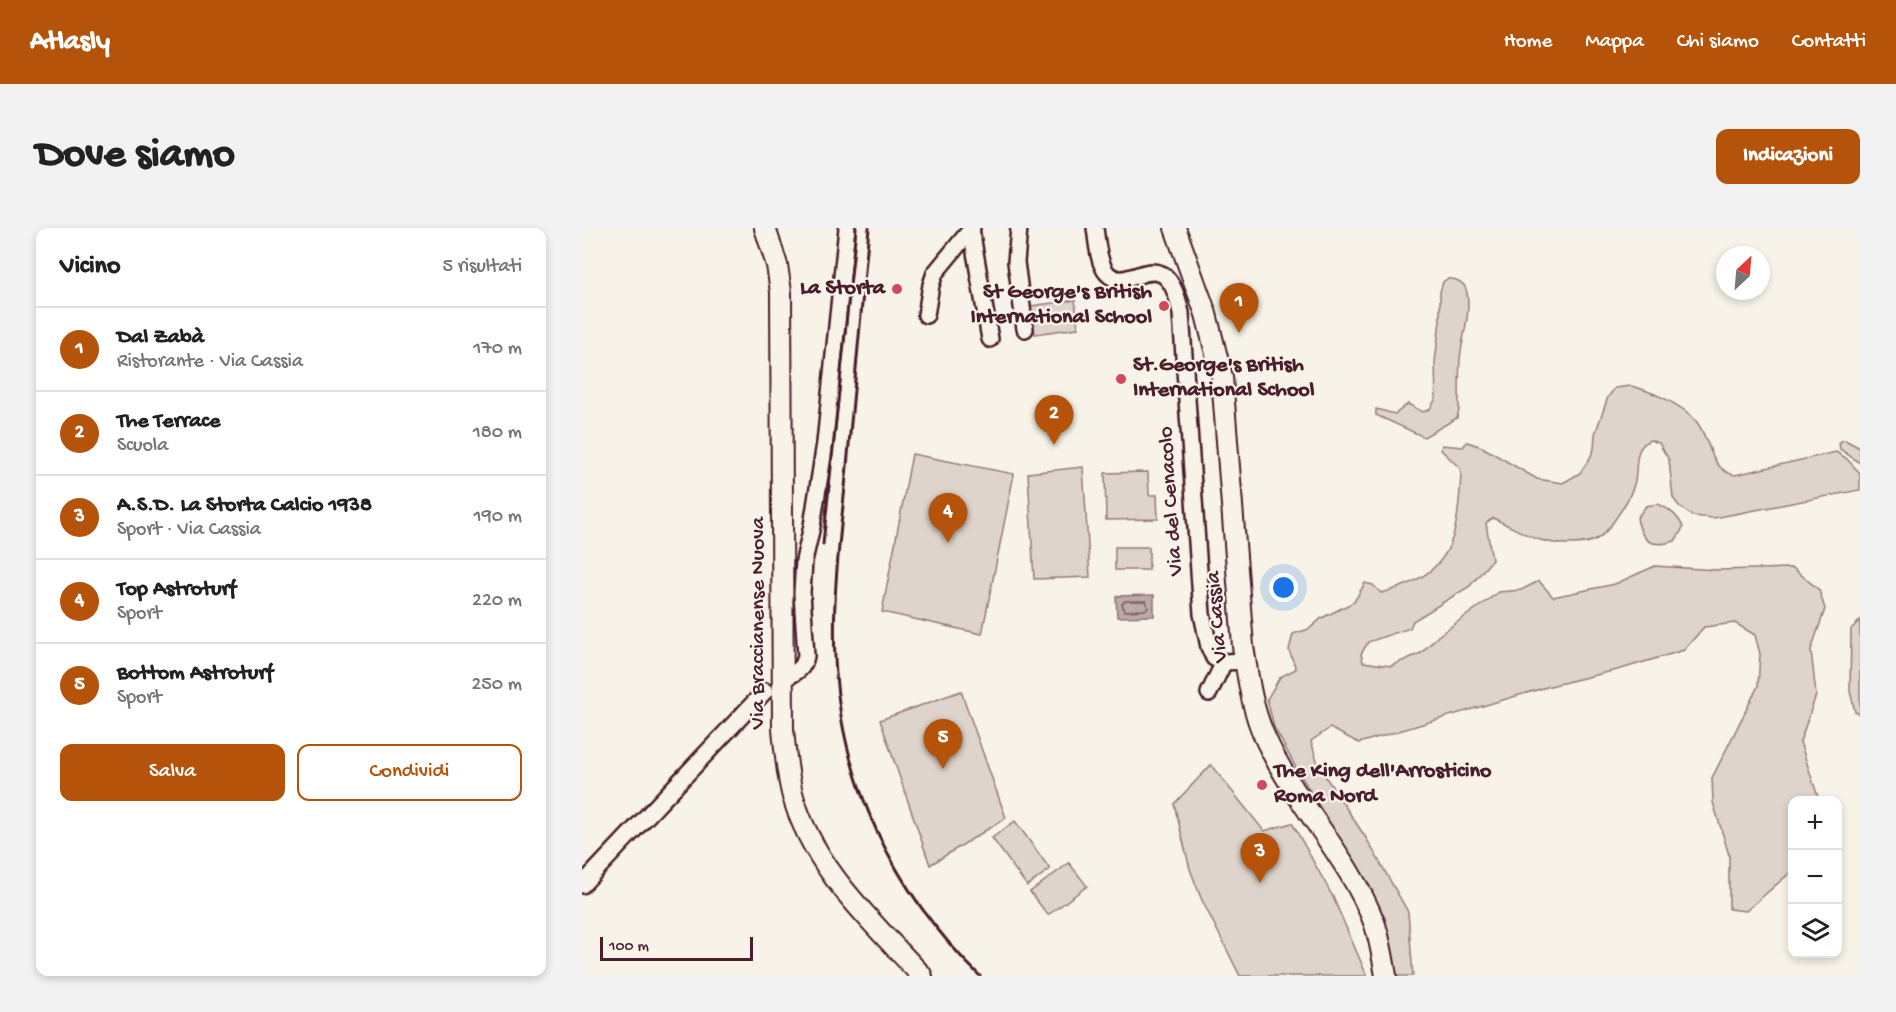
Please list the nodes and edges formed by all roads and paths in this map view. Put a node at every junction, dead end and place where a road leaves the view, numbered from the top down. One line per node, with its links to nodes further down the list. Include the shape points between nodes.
1 (765, 228): 16 (main road, Via Braccianense Nuova, via 781,292 783,729 789,778 803,824 829,871)
2 (847, 228): 12 (street, via 825,442 804,561 806,656 799,671)
3 (1019, 228): 8 (street, via 1016,262)
4 (1095, 228): 11 (street, Via del Cenacolo, via 1103,264 1113,278 1158,272 1169,280 1177,294 1202,614 1211,653)
5 (1175, 228): 10 (main road, Via Cassia, via 1204,307 1222,377)
6 (972, 229): 7 (street, via 935,273); 9 (street)
7 (926, 315)
8 (1025, 329)
9 (990, 339)
10 (1245, 661): 11 (street); 17 (main road, Via Cassia, via 1256,716 1266,741 1365,902 1378,935)
11 (1224, 662): 14 (street)
12 (791, 675)
13 (765, 691): 15 (street)
14 (1209, 693)
15 (582, 885)
16 (922, 976)
17 (1386, 976)

